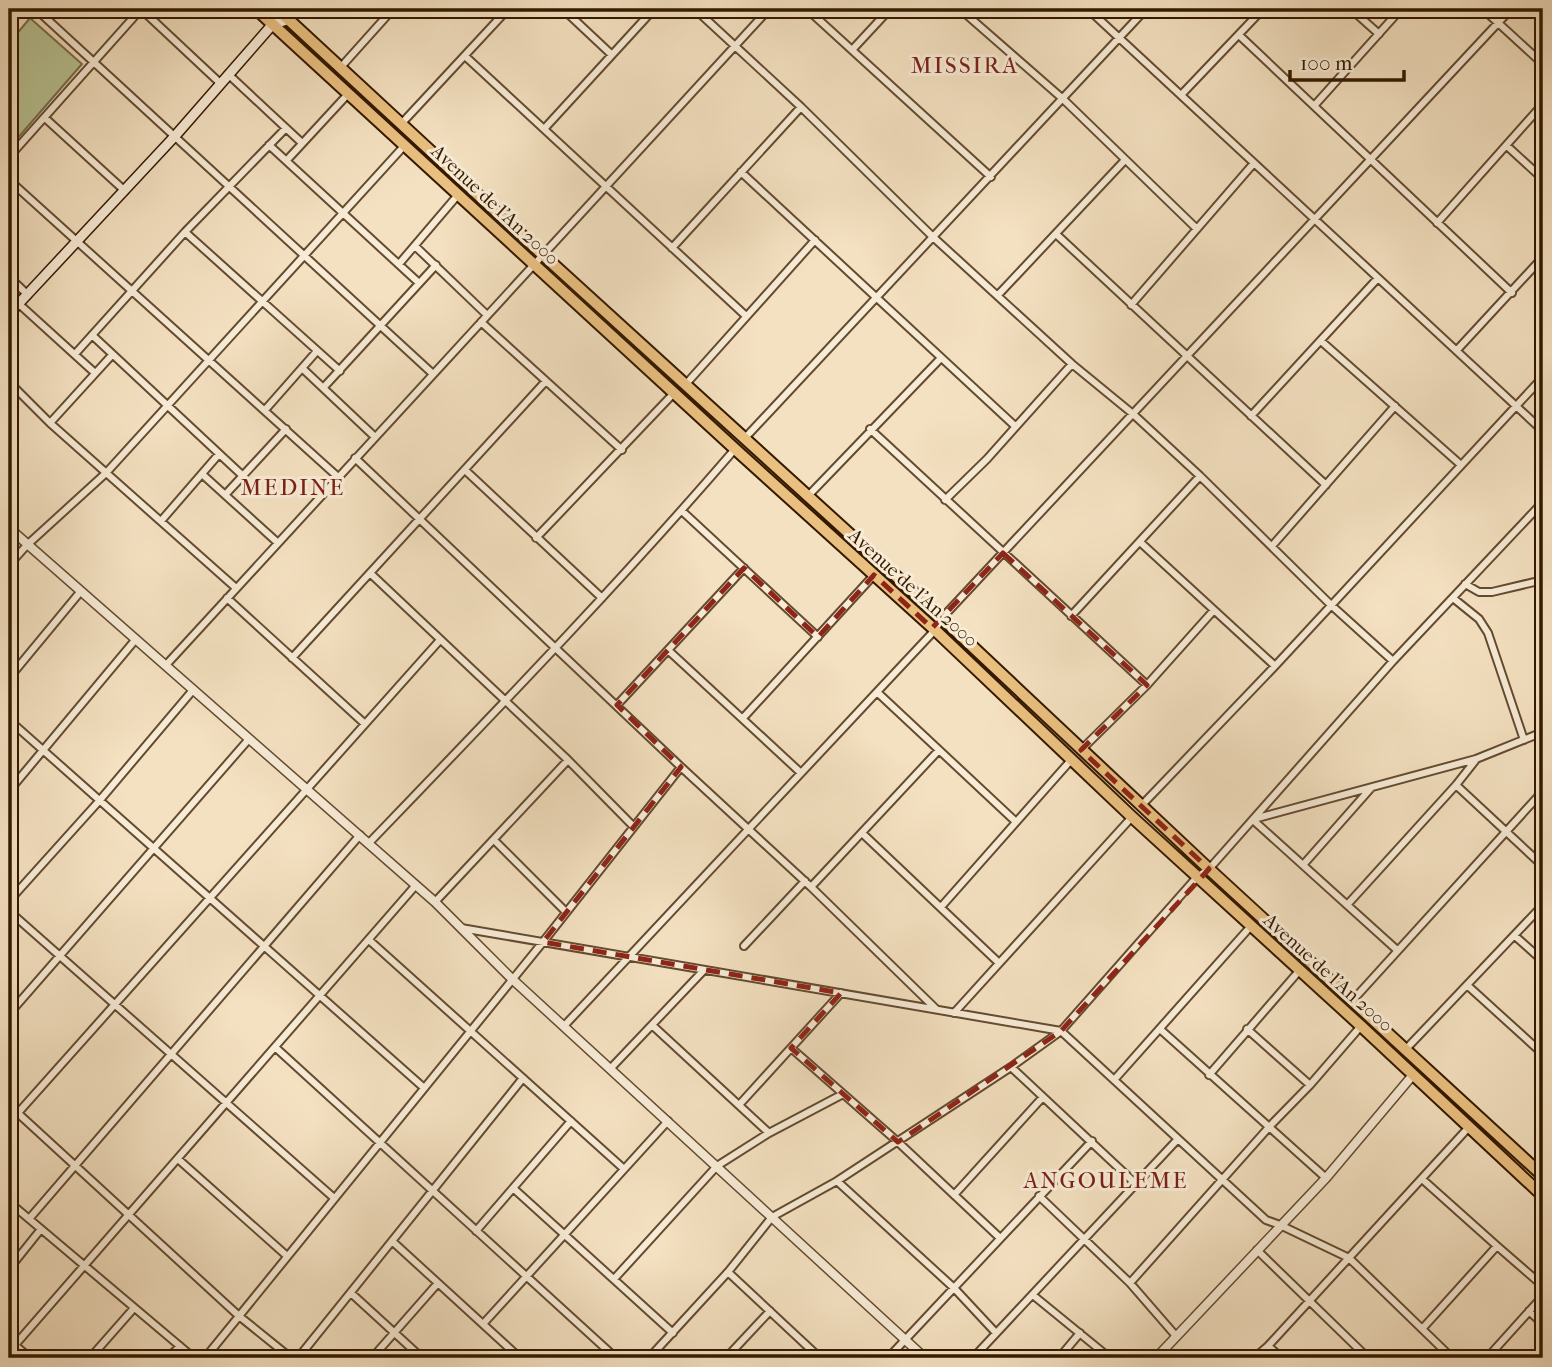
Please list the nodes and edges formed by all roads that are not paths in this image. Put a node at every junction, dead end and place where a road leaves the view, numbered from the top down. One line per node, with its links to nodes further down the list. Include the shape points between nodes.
1 (36, 9): 30 (street)
2 (256, 9): 22 (main road, Avenue de l'An 2000)
3 (277, 9): 20 (main road, Avenue de l'An 2000)
4 (393, 9): 32 (street)
5 (508, 9): 29 (street)
6 (563, 9): 28 (street)
7 (654, 9): 28 (street)
8 (695, 9): 26 (street)
9 (769, 9): 26 (street)
10 (807, 9): 27 (street)
11 (890, 9): 27 (street)
12 (960, 9): 37 (street)
13 (1088, 9): 25 (street)
14 (1146, 9): 25 (street)
15 (1263, 9): 24 (street)
16 (1351, 9): 23 (street)
17 (1401, 9): 23 (street)
18 (1483, 9): 21 (street)
19 (1511, 9): 21 (street)
20 (289, 19): 22 (main road); 32 (main road, Avenue de l'An 2000)
21 (1498, 22): 31 (street); 53 (street)
22 (272, 24): 33 (main road); 35 (main road, Avenue de l'An 2000)
23 (1379, 34): 39 (street)
24 (1239, 35): 36 (street); 39 (street)
25 (1120, 38): 36 (street); 37 (street)
26 (735, 46): 40 (street); 60 (street)
27 (852, 50): 56 (street)
28 (612, 55): 44 (street)
29 (465, 56): 42 (street); 44 (street)
30 (93, 61): 34 (street, via 141,9); 41 (street); 45 (street)
31 (1543, 64)
32 (341, 67): 42 (main road, Avenue de l'An 2000)
33 (228, 74): 34 (main road); 43 (street)
34 (220, 83): 45 (main road)
35 (348, 94): 46 (street); 48 (main road, Avenue de l'An 2000)
36 (1181, 95): 54 (street)
37 (1063, 99): 52 (street); 56 (street)
38 (1543, 104): 49 (street)
39 (1314, 106): 53 (street)
40 (801, 107): 55 (street); 69 (street)
41 (45, 118): 50 (street); 61 (street)
42 (402, 123): 74 (main road, Avenue de l'An 2000)
43 (286, 128): 46 (street); 47 (street)
44 (544, 129): 60 (street)
45 (175, 136): 59 (street); 61 (main road)
46 (302, 143): 51 (street)
47 (270, 145): 51 (street); 59 (street)
48 (405, 145): 62 (main road, Avenue de l'An 2000); 63 (street)
49 (1507, 146): 58 (street); 65 (street)
50 (9, 158)
51 (287, 160): 63 (street)
52 (1125, 160): 66 (street); 68 (street)
53 (1371, 160): 64 (street); 65 (street)
54 (1254, 163): 64 (street); 66 (street)
55 (741, 172): 70 (street); 73 (street)
56 (991, 177): 69 (street)
57 (9, 180): 71 (street)
58 (1543, 180)
59 (229, 186): 67 (street); 75 (street)
60 (605, 186): 73 (street); 74 (street)
61 (125, 191): 71 (main road)
62 (457, 195): 72 (street); 79 (main road, Avenue de l'An 2000)
63 (344, 212): 75 (street); 77 (street)
64 (1315, 219): 81 (street); 102 (street)
65 (1437, 223): 84 (street)
66 (1196, 229): 90 (street)
67 (185, 232): 83 (street); 88 (street)
68 (1056, 234): 86 (street); 90 (street)
69 (933, 237): 86 (street); 87 (street)
70 (815, 240): 87 (street); 93 (street)
71 (78, 242): 83 (street); 85 (main road)
72 (415, 246): 77 (street); 78 (street)
73 (672, 248): 93 (street)
74 (542, 254): 79 (street); 113 (main road, Avenue de l'An 2000)
75 (305, 255): 88 (street); 95 (street)
76 (1543, 257): 84 (street)
77 (399, 264): 82 (street)
78 (436, 265): 82 (street); 92 (street)
79 (535, 266): 92 (street); 115 (main road, Avenue de l'An 2000)
80 (9, 276): 85 (street)
81 (1378, 278): 97 (street); 99 (street)
82 (419, 283): 95 (street)
83 (131, 290): 96 (street); 104 (street)
84 (1511, 293): 99 (street)
85 (29, 295): 89 (main road)
86 (998, 295): 105 (street)
87 (877, 298): 103 (street); 128 (street)
88 (263, 301): 98 (street); 104 (street)
89 (19, 304): 91 (main road); 100 (street)
90 (1131, 304): 102 (street)
91 (9, 314)
92 (487, 314): 94 (street)
93 (746, 316): 113 (street)
94 (481, 321): 109 (street); 112 (street)
95 (381, 325): 107 (street); 109 (street)
96 (92, 335): 100 (street); 101 (street)
97 (1321, 341): 116 (street); 121 (street)
98 (317, 351): 106 (street); 107 (street)
99 (1457, 351): 117 (street)
100 (75, 354): 108 (street)
101 (112, 355): 108 (street); 118 (street)
102 (1187, 356): 120 (street); 121 (street)
103 (941, 358): 123 (street); 125 (street)
104 (209, 360): 118 (street); 119 (street)
105 (1072, 364): 120 (street); 123 (street)
106 (302, 368): 114 (street); 119 (street)
107 (340, 371): 114 (street)
108 (95, 373): 122 (street)
109 (433, 374): 127 (street)
110 (1543, 377): 117 (street)
111 (9, 382): 122 (street)
112 (545, 382): 129 (street); 134 (street)
113 (686, 384): 128 (main road, Avenue de l'An 2000)
114 (324, 387): 127 (street)
115 (674, 393): 129 (street); 130 (main road, Avenue de l'An 2000)
116 (1395, 406): 133 (street); 140 (street)
117 (1517, 406): 126 (street); 133 (street)
118 (167, 407): 131 (street); 135 (street)
119 (265, 410): 124 (street)
120 (1133, 414): 138 (street); 154 (street)
121 (1251, 416): 140 (street)
122 (50, 423): 135 (street)
123 (1016, 426): 143 (street)
124 (286, 429): 137 (street); 139 (street)
125 (870, 429): 142 (street); 143 (street)
126 (1543, 431)
127 (375, 437): 132 (street)
128 (745, 438): 142 (main road, Avenue de l'An 2000)
129 (622, 450): 149 (street)
130 (735, 450): 145 (street); 158 (main road, Avenue de l'An 2000)
131 (219, 454): 136 (street); 137 (street)
132 (355, 458): 139 (street); 146 (street)
133 (1461, 465): 166 (street)
134 (465, 470): 146 (street); 149 (street)
135 (107, 473): 147 (street); 152 (street)
136 (202, 474): 141 (street); 147 (street)
137 (243, 476): 141 (street)
138 (1200, 476): 150 (street); 153 (street)
139 (338, 477): 151 (street)
140 (1326, 485): 153 (street)
141 (225, 495): 151 (street)
142 (808, 496): 169 (main road, Avenue de l'An 2000)
143 (945, 500): 154 (street)
144 (1543, 502): 160 (street)
145 (682, 511): 156 (street); 163 (street)
146 (420, 519): 157 (street); 174 (street)
147 (161, 521): 161 (street)
148 (9, 528): 152 (street)
149 (536, 538): 163 (street)
150 (1140, 542): 167 (street); 168 (street)
151 (278, 543): 161 (street)
152 (27, 545): 155 (street); 162 (street)
153 (1272, 546): 166 (street)
154 (1003, 553): 168 (street); 169 (street)
155 (9, 565)
156 (744, 568): 171 (street); 175 (street)
157 (370, 573): 173 (street); 176 (street)
158 (874, 575): 170 (main road, Avenue de l'An 2000); 171 (street)
159 (1543, 580): 160 (street, via 1492,592 1479,592)
160 (1465, 584): 165 (street)
161 (236, 588): 164 (street)
162 (81, 591): 172 (street); 180 (street)
163 (602, 597): 174 (street)
164 (227, 598): 176 (street); 178 (street)
165 (1453, 598): 177 (street); 191 (street, via 1479,619 1488,633)
166 (1331, 605): 177 (street); 179 (street)
167 (1214, 610): 179 (street); 181 (street)
168 (1071, 615): 181 (street)
169 (942, 618): 170 (street); 193 (main road, Avenue de l'An 2000)
170 (935, 630): 183 (street); 195 (main road, Avenue de l'An 2000)
171 (818, 637): 186 (street)
172 (136, 639): 178 (street); 194 (street)
173 (440, 640): 184 (street); 188 (street)
174 (556, 647): 184 (street); 185 (street)
175 (668, 650): 185 (street); 186 (street)
176 (292, 658): 188 (street)
177 (1393, 661): 208 (street)
178 (166, 665): 182 (street)
179 (1275, 666): 206 (street)
180 (9, 678)
181 (1147, 685): 193 (street)
182 (193, 690): 190 (street); 205 (street)
183 (877, 692): 192 (street); 199 (street)
184 (506, 701): 197 (street); 216 (street)
185 (617, 705): 198 (street)
186 (743, 718): 199 (street)
187 (9, 720): 194 (street)
188 (365, 724): 202 (street)
189 (1543, 732): 191 (street)
190 (250, 739): 202 (street); 217 (street)
191 (1524, 740): 196 (street)
192 (939, 750): 209 (street); 212 (street)
193 (1081, 750): 206 (main road, Avenue de l'An 2000)
194 (44, 751): 203 (street); 205 (street)
195 (1072, 759): 207 (main road, Avenue de l'An 2000); 209 (street)
196 (1476, 759): 200 (street); 201 (street)
197 (568, 760): 210 (street); 215 (street)
198 (681, 767): 210 (street); 211 (street)
199 (801, 773): 211 (street)
200 (1456, 785): 213 (street); 227 (street)
201 (1371, 788): 208 (street); 218 (street)
202 (306, 789): 214 (street); 224 (street)
203 (9, 791)
204 (1543, 791): 213 (street)
205 (100, 800): 217 (street); 225 (street)
206 (1142, 806): 220 (main road, Avenue de l'An 2000)
207 (1132, 817): 221 (main road, Avenue de l'An 2000); 243 (street)
208 (1252, 820): 218 (street); 220 (street)
209 (1015, 821): 229 (street)
210 (634, 826): 231 (street)
211 (749, 828): 222 (street); 241 (street)
212 (862, 833): 222 (street); 229 (street)
213 (1506, 833): 219 (street); 239 (street)
214 (360, 835): 216 (street); 237 (street)
215 (494, 841): 226 (street); 231 (street)
216 (369, 843): 223 (street)
217 (154, 848): 224 (street); 240 (street)
218 (1303, 865): 227 (street)
219 (1543, 866)
220 (1209, 869): 221 (street); 250 (main road, Avenue de l'An 2000)
221 (1197, 877): 232 (main road, Avenue de l'An 2000); 261 (street)
222 (808, 884): 238 (street); 252 (street)
223 (416, 885): 226 (street); 235 (street)
224 (210, 897): 237 (street); 251 (street)
225 (9, 901)
226 (435, 902): 233 (street)
227 (1347, 905): 239 (street)
228 (1543, 905): 234 (street)
229 (941, 907): 243 (street)
230 (9, 911): 240 (street)
231 (565, 911): 236 (street)
232 (1251, 926): 245 (main road, Avenue de l'An 2000); 259 (street)
233 (461, 928): 236 (street); 246 (street)
234 (1515, 936): 242 (street); 247 (street)
235 (369, 940): 249 (street); 260 (street)
236 (543, 942): 241 (street); 246 (street)
237 (266, 946): 249 (street); 267 (street)
238 (744, 946)
239 (1397, 950): 250 (street)
240 (59, 957): 251 (street); 254 (street)
241 (629, 957): 244 (street); 255 (street)
242 (1543, 961)
243 (999, 963): 253 (street)
244 (704, 970): 248 (street); 256 (street)
245 (1299, 971): 257 (main road, Avenue de l'An 2000); 258 (street)
246 (511, 978): 255 (street); 260 (street)
247 (1467, 985): 265 (street); 266 (street)
248 (841, 993): 252 (street); 264 (street)
249 (321, 995): 263 (street); 276 (street)
250 (1353, 1000): 266 (main road, Avenue de l'An 2000)
251 (114, 1005): 267 (street); 282 (street)
252 (938, 1010): 253 (street)
253 (954, 1013): 261 (street)
254 (9, 1014)
255 (565, 1025): 269 (street)
256 (652, 1025): 269 (street); 281 (street)
257 (1361, 1026): 272 (main road, Avenue de l'An 2000); 275 (street)
258 (1247, 1029): 271 (street); 275 (street)
259 (1161, 1030): 271 (street); 274 (street)
260 (468, 1031): 273 (street); 276 (street)
261 (1061, 1031): 270 (street); 274 (street)
262 (1543, 1040): 265 (street)
263 (275, 1047): 279 (street); 292 (street)
264 (791, 1048): 277 (street); 281 (street)
265 (1537, 1048): 268 (street)
266 (1406, 1049): 297 (main road, Avenue de l'An 2000)
267 (171, 1054): 279 (street); 294 (street)
268 (1543, 1054)
269 (611, 1068): 284 (street)
270 (1011, 1068): 278 (street); 291 (street)
271 (1209, 1075): 286 (street)
272 (1412, 1076): 287 (main road, Avenue de l'An 2000); 298 (street)
273 (523, 1078): 283 (street); 304 (street)
274 (1114, 1080): 289 (street)
275 (1310, 1085): 286 (street)
276 (423, 1087): 292 (street)
277 (843, 1094): 288 (street); 291 (street)
278 (1042, 1097): 290 (street); 305 (street)
279 (227, 1103): 293 (street); 308 (street)
280 (9, 1105): 282 (street)
281 (739, 1105): 288 (street)
282 (18, 1113): 285 (street); 294 (street)
283 (571, 1121): 296 (street); 303 (street)
284 (668, 1121): 295 (street); 296 (street)
285 (9, 1123)
286 (1270, 1126): 298 (street); 301 (street)
287 (1469, 1127): 299 (street); 307 (main road, Avenue de l'An 2000)
288 (769, 1133): 295 (street)
289 (1177, 1140): 301 (street); 302 (street)
290 (1092, 1141): 302 (street); 306 (street)
291 (898, 1142): 300 (street); 305 (street)
292 (378, 1143): 304 (street); 308 (street)
293 (178, 1159): 310 (street); 322 (street)
294 (75, 1165): 310 (street); 312 (street)
295 (717, 1166): 311 (street); 328 (street)
296 (624, 1169): 316 (street)
297 (1543, 1176)
298 (1325, 1178): 313 (street)
299 (1422, 1179): 320 (street); 323 (street)
300 (837, 1181): 311 (street); 332 (street)
301 (1222, 1181): 313 (street, via 1266,1220); 330 (street)
302 (1137, 1185): 319 (street)
303 (513, 1188): 315 (street); 316 (street)
304 (432, 1191): 315 (street); 318 (street)
305 (954, 1195): 317 (street)
306 (1039, 1196): 317 (street); 319 (street)
307 (1543, 1196)
308 (334, 1198): 322 (street)
309 (9, 1202): 312 (street)
310 (129, 1215): 324 (street); 340 (street)
311 (772, 1217): 326 (street); 349 (street)
312 (29, 1219): 314 (street)
313 (1280, 1224): 321 (street); 323 (street)
314 (41, 1229): 324 (street); 325 (street)
315 (476, 1231): 327 (street)
316 (565, 1235): 327 (street); 328 (street)
317 (1000, 1238): 332 (street)
318 (392, 1241): 329 (street); 333 (street)
319 (1084, 1241): 330 (street); 334 (street)
320 (1497, 1246): 331 (street); 343 (street)
321 (1257, 1250): 336 (street); 348 (street)
322 (287, 1256): 340 (street)
323 (1349, 1258): 336 (street); 343 (street)
324 (85, 1266): 337 (street); 350 (street)
325 (9, 1269)
326 (728, 1272): 338 (street); 345 (street)
327 (526, 1276): 341 (street); 364 (street)
328 (614, 1279): 345 (street)
329 (438, 1283): 341 (street); 344 (street)
330 (1129, 1283): 348 (street)
331 (1543, 1286)
332 (954, 1288): 346 (street); 349 (street)
333 (351, 1293): 344 (street); 360 (street)
334 (1034, 1296): 346 (street); 347 (street)
335 (1543, 1296): 339 (street)
336 (1309, 1301): 352 (street); 377 (street)
337 (134, 1308): 351 (street); 355 (street)
338 (770, 1311): 353 (street); 366 (street)
339 (1529, 1311): 342 (street); 379 (street)
340 (239, 1316): 358 (street); 359 (street)
341 (483, 1324): 363 (street)
342 (1543, 1324)
343 (1422, 1329): 378 (street)
344 (394, 1332): 361 (street); 362 (street)
345 (673, 1332): 365 (street)
346 (996, 1333): 371 (street)
347 (1080, 1334): 372 (street); 373 (street)
348 (1176, 1336): 374 (street)
349 (905, 1339): 369 (street); 370 (street)
350 (12, 1343): 354 (street)
351 (180, 1346): 356 (street); 357 (street)
352 (1268, 1346): 375 (street); 376 (street)
353 (811, 1350): 367 (street); 368 (street)
354 (30, 1358)
355 (90, 1358)
356 (168, 1358)
357 (194, 1358)
358 (205, 1358)
359 (291, 1358)
360 (298, 1358)
361 (372, 1358)
362 (422, 1358)
363 (520, 1358)
364 (616, 1358)
365 (649, 1358)
366 (726, 1358)
367 (804, 1358)
368 (820, 1358)
369 (888, 1358)
370 (925, 1358)
371 (973, 1358)
372 (1059, 1358)
373 (1110, 1358)
374 (1156, 1358)
375 (1254, 1358)
376 (1282, 1358)
377 (1368, 1358)
378 (1452, 1358)
379 (1487, 1358)

